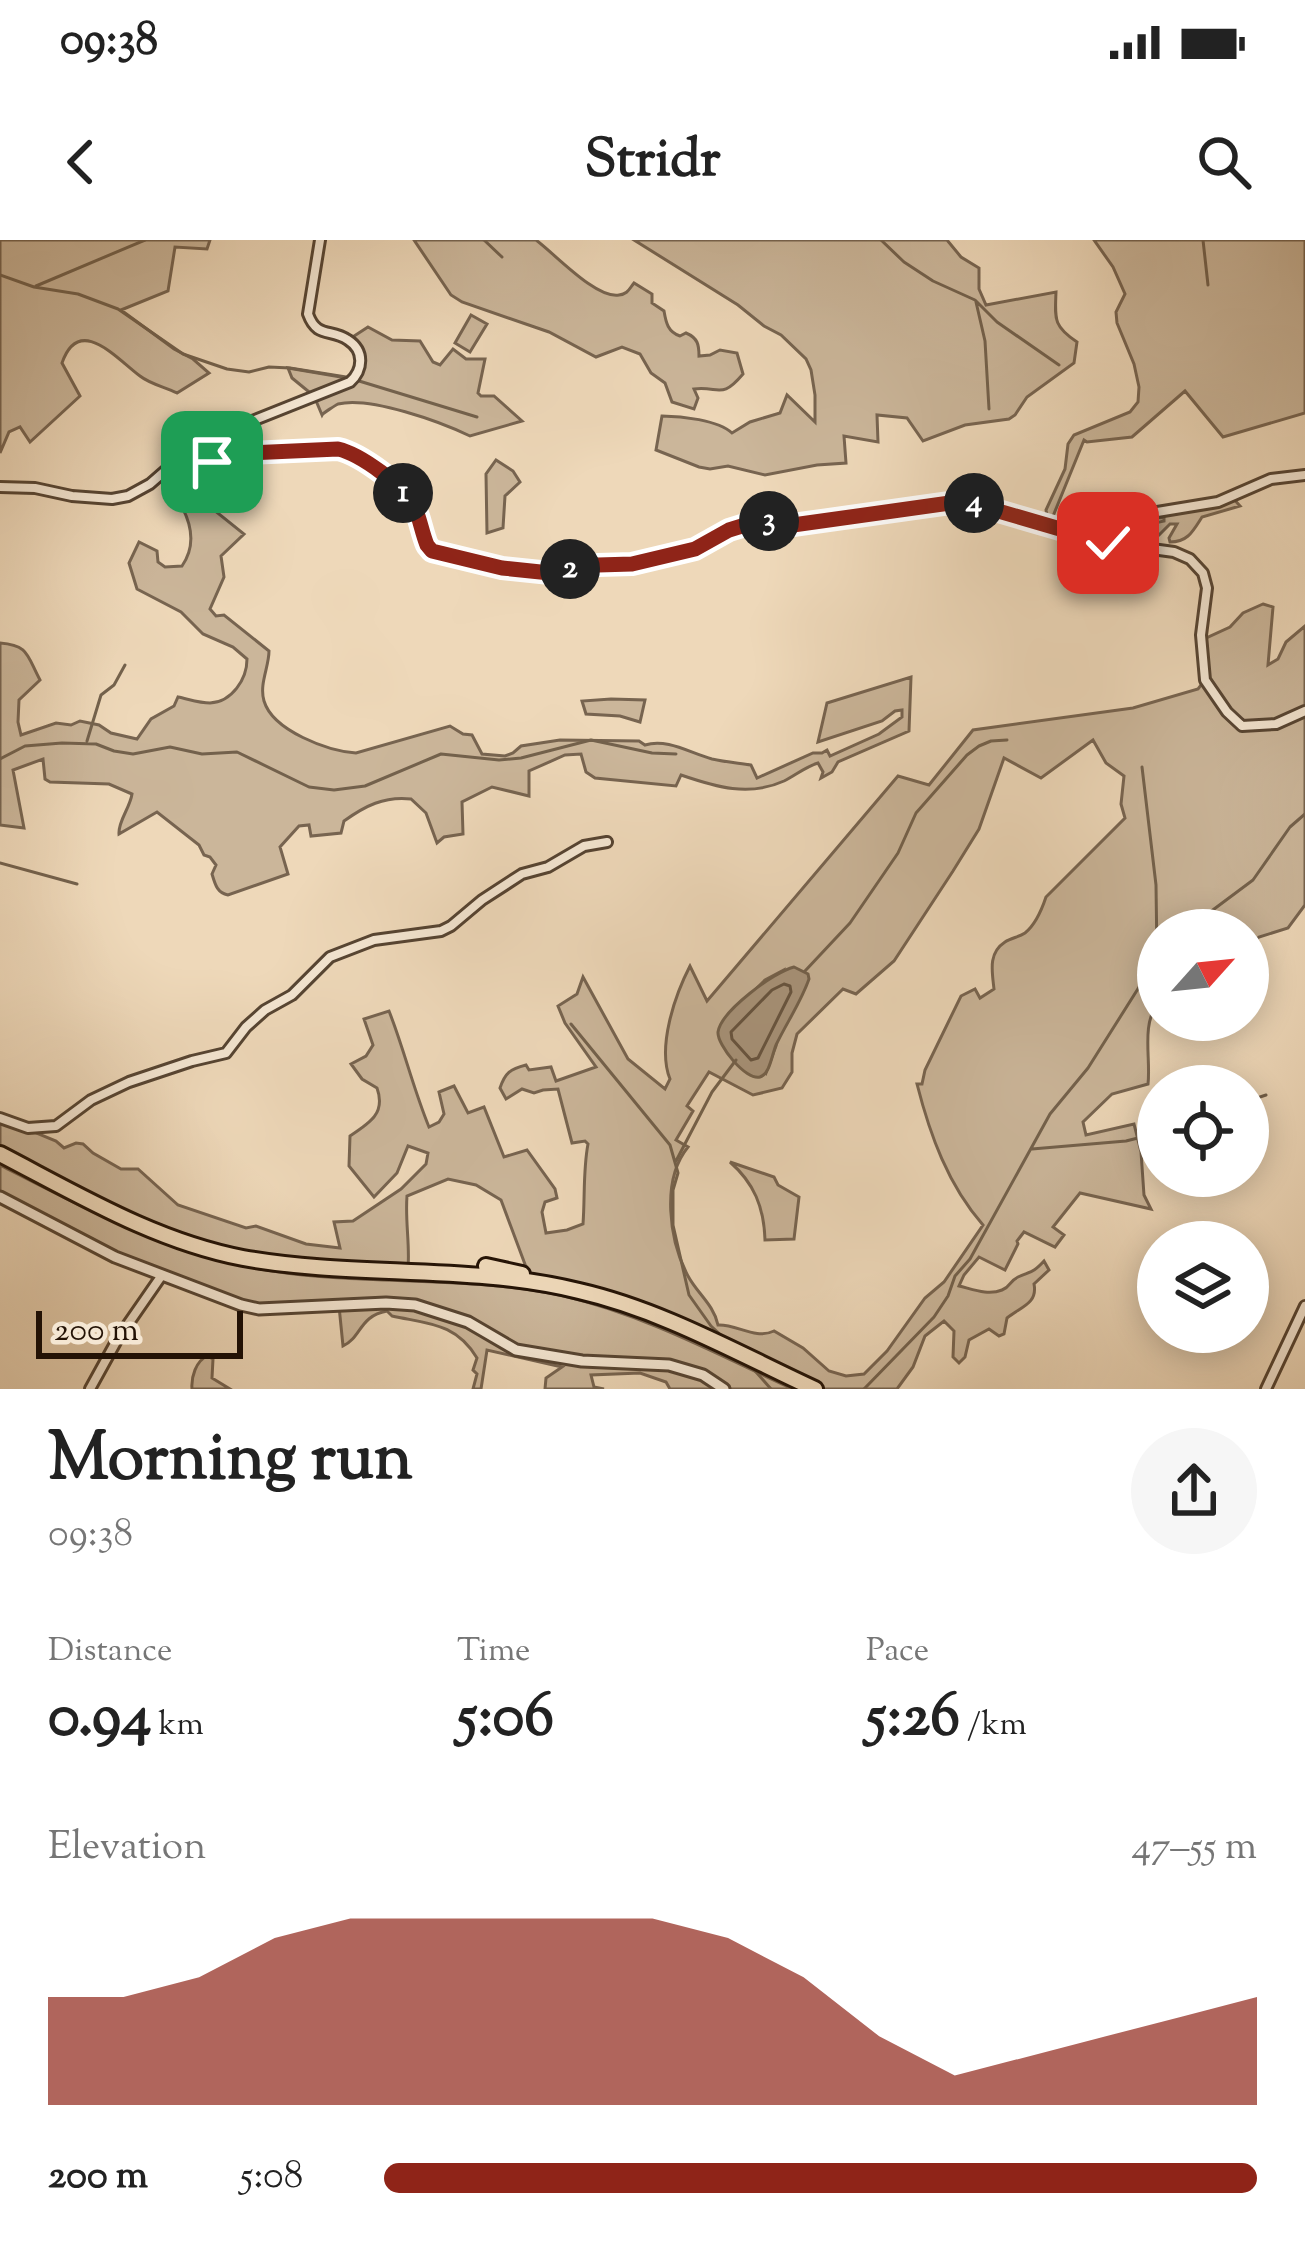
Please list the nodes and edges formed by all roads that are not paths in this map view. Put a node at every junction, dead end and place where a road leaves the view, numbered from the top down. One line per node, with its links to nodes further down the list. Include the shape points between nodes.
1 (320, 240): 2 (street, via 310,321 348,340 360,372)
2 (186, 453): 4 (street, via 145,488 112,500); 5 (street, via 206,463 246,453 349,452 410,499 432,551 535,573 632,564 695,549 758,521 793,525 964,501)
3 (1305, 476): 5 (street, via 1271,478 1218,502 1094,526)
4 (0, 487)
5 (1080, 536): 6 (street, via 1174,552 1203,572 1205,680 1241,726 1276,724)
6 (1305, 711)
7 (607, 842): 8 (street, via 522,874 441,931 330,956 226,1053 130,1082 56,1126)
8 (0, 1118)
9 (0, 1154): 14 (highway, via 183,1242 274,1263)
10 (0, 1165): 20 (highway, via 184,1251 272,1271 568,1297 641,1319)
11 (0, 1197): 15 (street)
12 (438, 1262): 14 (highway)
13 (486, 1266): 16 (highway)
14 (385, 1271): 16 (highway, via 517,1280)
15 (162, 1275): 18 (street); 19 (street, via 259,1309 415,1305 517,1350 669,1365)
16 (606, 1298): 21 (highway)
17 (1305, 1306): 22 (street)
18 (90, 1389)
19 (724, 1389)
20 (794, 1389)
21 (815, 1389)
22 (1266, 1389)

